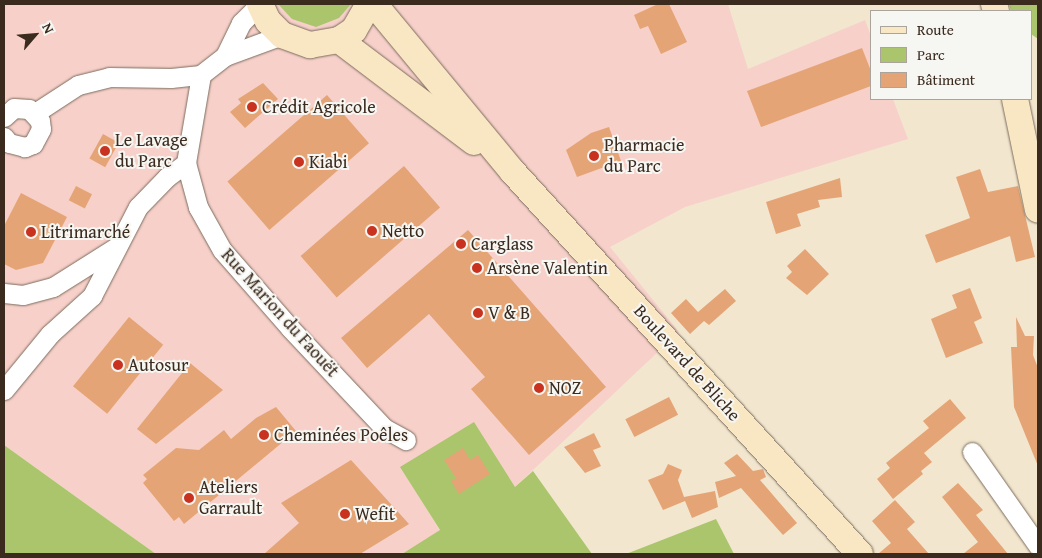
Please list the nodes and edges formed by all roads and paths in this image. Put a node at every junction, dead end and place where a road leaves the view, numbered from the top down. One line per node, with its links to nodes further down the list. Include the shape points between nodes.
1 (260, 4): 4 (main road, via 268,21); 6 (street, via 241,22)
2 (369, 4): 5 (main road, via 354,30)
3 (374, 4): 13 (main road, Boulevard de Bliche)
4 (282, 34): 5 (main road, via 310,45); 6 (street)
5 (339, 40): 13 (main road, Boulevard de Bliche)
6 (225, 56): 7 (street)
7 (201, 75): 9 (street, via 109,77 78,85); 12 (street, Rue Marion du Faouët)
8 (1015, 100): 14 (main road)
9 (35, 113): 10 (street, via 22,107 14,108); 11 (street, via 41,129 33,144 16,147)
10 (4, 117)
11 (4, 137)
12 (186, 163): 15 (street, via 167,177 138,207); 18 (street, Rue Marion du Faouët, via 198,207 222,250 384,428)
13 (513, 172): 21 (main road, Boulevard de Bliche)
14 (1038, 210)
15 (115, 248): 16 (street, via 53,287 23,294); 17 (street, via 92,296 50,334)
16 (4, 293)
17 (4, 390)
18 (406, 440)
19 (972, 452): 20 (street)
20 (1038, 546)
21 (860, 554)

